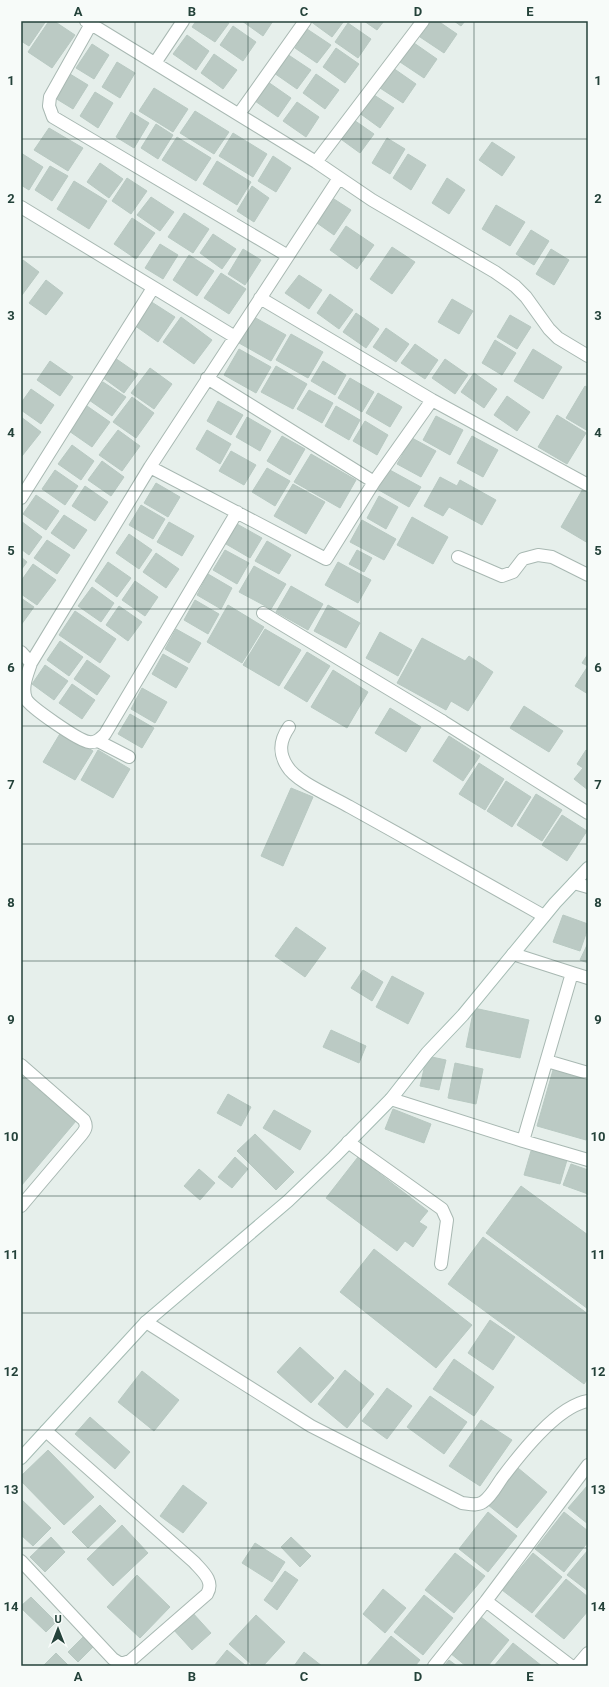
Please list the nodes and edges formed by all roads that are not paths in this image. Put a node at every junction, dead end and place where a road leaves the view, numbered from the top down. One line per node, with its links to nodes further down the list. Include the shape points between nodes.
1 (182, 21): 5 (street)
2 (305, 21): 6 (street)
3 (424, 21): 7 (street)
4 (88, 23): 5 (street); 10 (street, via 50,97 49,106 53,117)
5 (155, 63): 6 (street)
6 (239, 114): 7 (street)
7 (316, 162): 8 (street)
8 (339, 178): 10 (street); 14 (street, via 515,286 558,338)
9 (21, 207): 11 (street)
10 (288, 256): 12 (street)
11 (153, 288): 13 (street); 20 (street)
12 (260, 298): 13 (street); 16 (street)
13 (235, 337): 15 (street)
14 (588, 356)
15 (207, 378): 17 (street); 18 (street)
16 (432, 400): 18 (street); 19 (street)
17 (150, 467): 21 (street); 26 (street)
18 (374, 482): 21 (street, via 326,559)
19 (588, 485)
20 (21, 498)
21 (237, 512): 28 (street, via 109,727)
22 (458, 557): 23 (street, via 502,576 513,572 523,559 538,555 552,557)
23 (588, 575)
24 (263, 613): 30 (street)
25 (21, 652): 26 (street)
26 (31, 663): 28 (street, via 24,688 26,699 34,708 74,735 91,742)
27 (289, 727): 34 (street, via 283,736 280,750 287,767 297,778)
28 (98, 741): 29 (street)
29 (129, 757)
30 (588, 813)
31 (588, 868): 32 (street)
32 (574, 883): 33 (street); 34 (street)
33 (588, 887)
34 (544, 916): 35 (street)
35 (513, 954): 36 (street); 41 (street, via 463,1016 427,1053)
36 (572, 973): 37 (street); 38 (street)
37 (588, 978)
38 (547, 1061): 40 (street); 42 (street)
39 (21, 1065): 45 (street, via 84,1120 86,1126)
40 (588, 1072)
41 (391, 1099): 42 (street); 43 (street)
42 (523, 1141): 44 (street)
43 (348, 1142): 46 (street, via 442,1209 447,1220); 47 (street, via 288,1201)
44 (588, 1160)
45 (21, 1206)
46 (441, 1264)
47 (146, 1322): 48 (street, via 311,1426 462,1503 473,1505 485,1501 539,1433 570,1408); 49 (street)
48 (588, 1401)
49 (46, 1431): 50 (street); 55 (street, via 194,1562 209,1580 207,1594)
50 (21, 1458)
51 (588, 1465): 53 (street)
52 (21, 1561): 55 (street, via 113,1659 121,1664)
53 (486, 1601): 56 (street); 57 (street)
54 (588, 1653): 58 (street)
55 (132, 1664)
56 (434, 1666)
57 (571, 1666)
58 (577, 1666)

